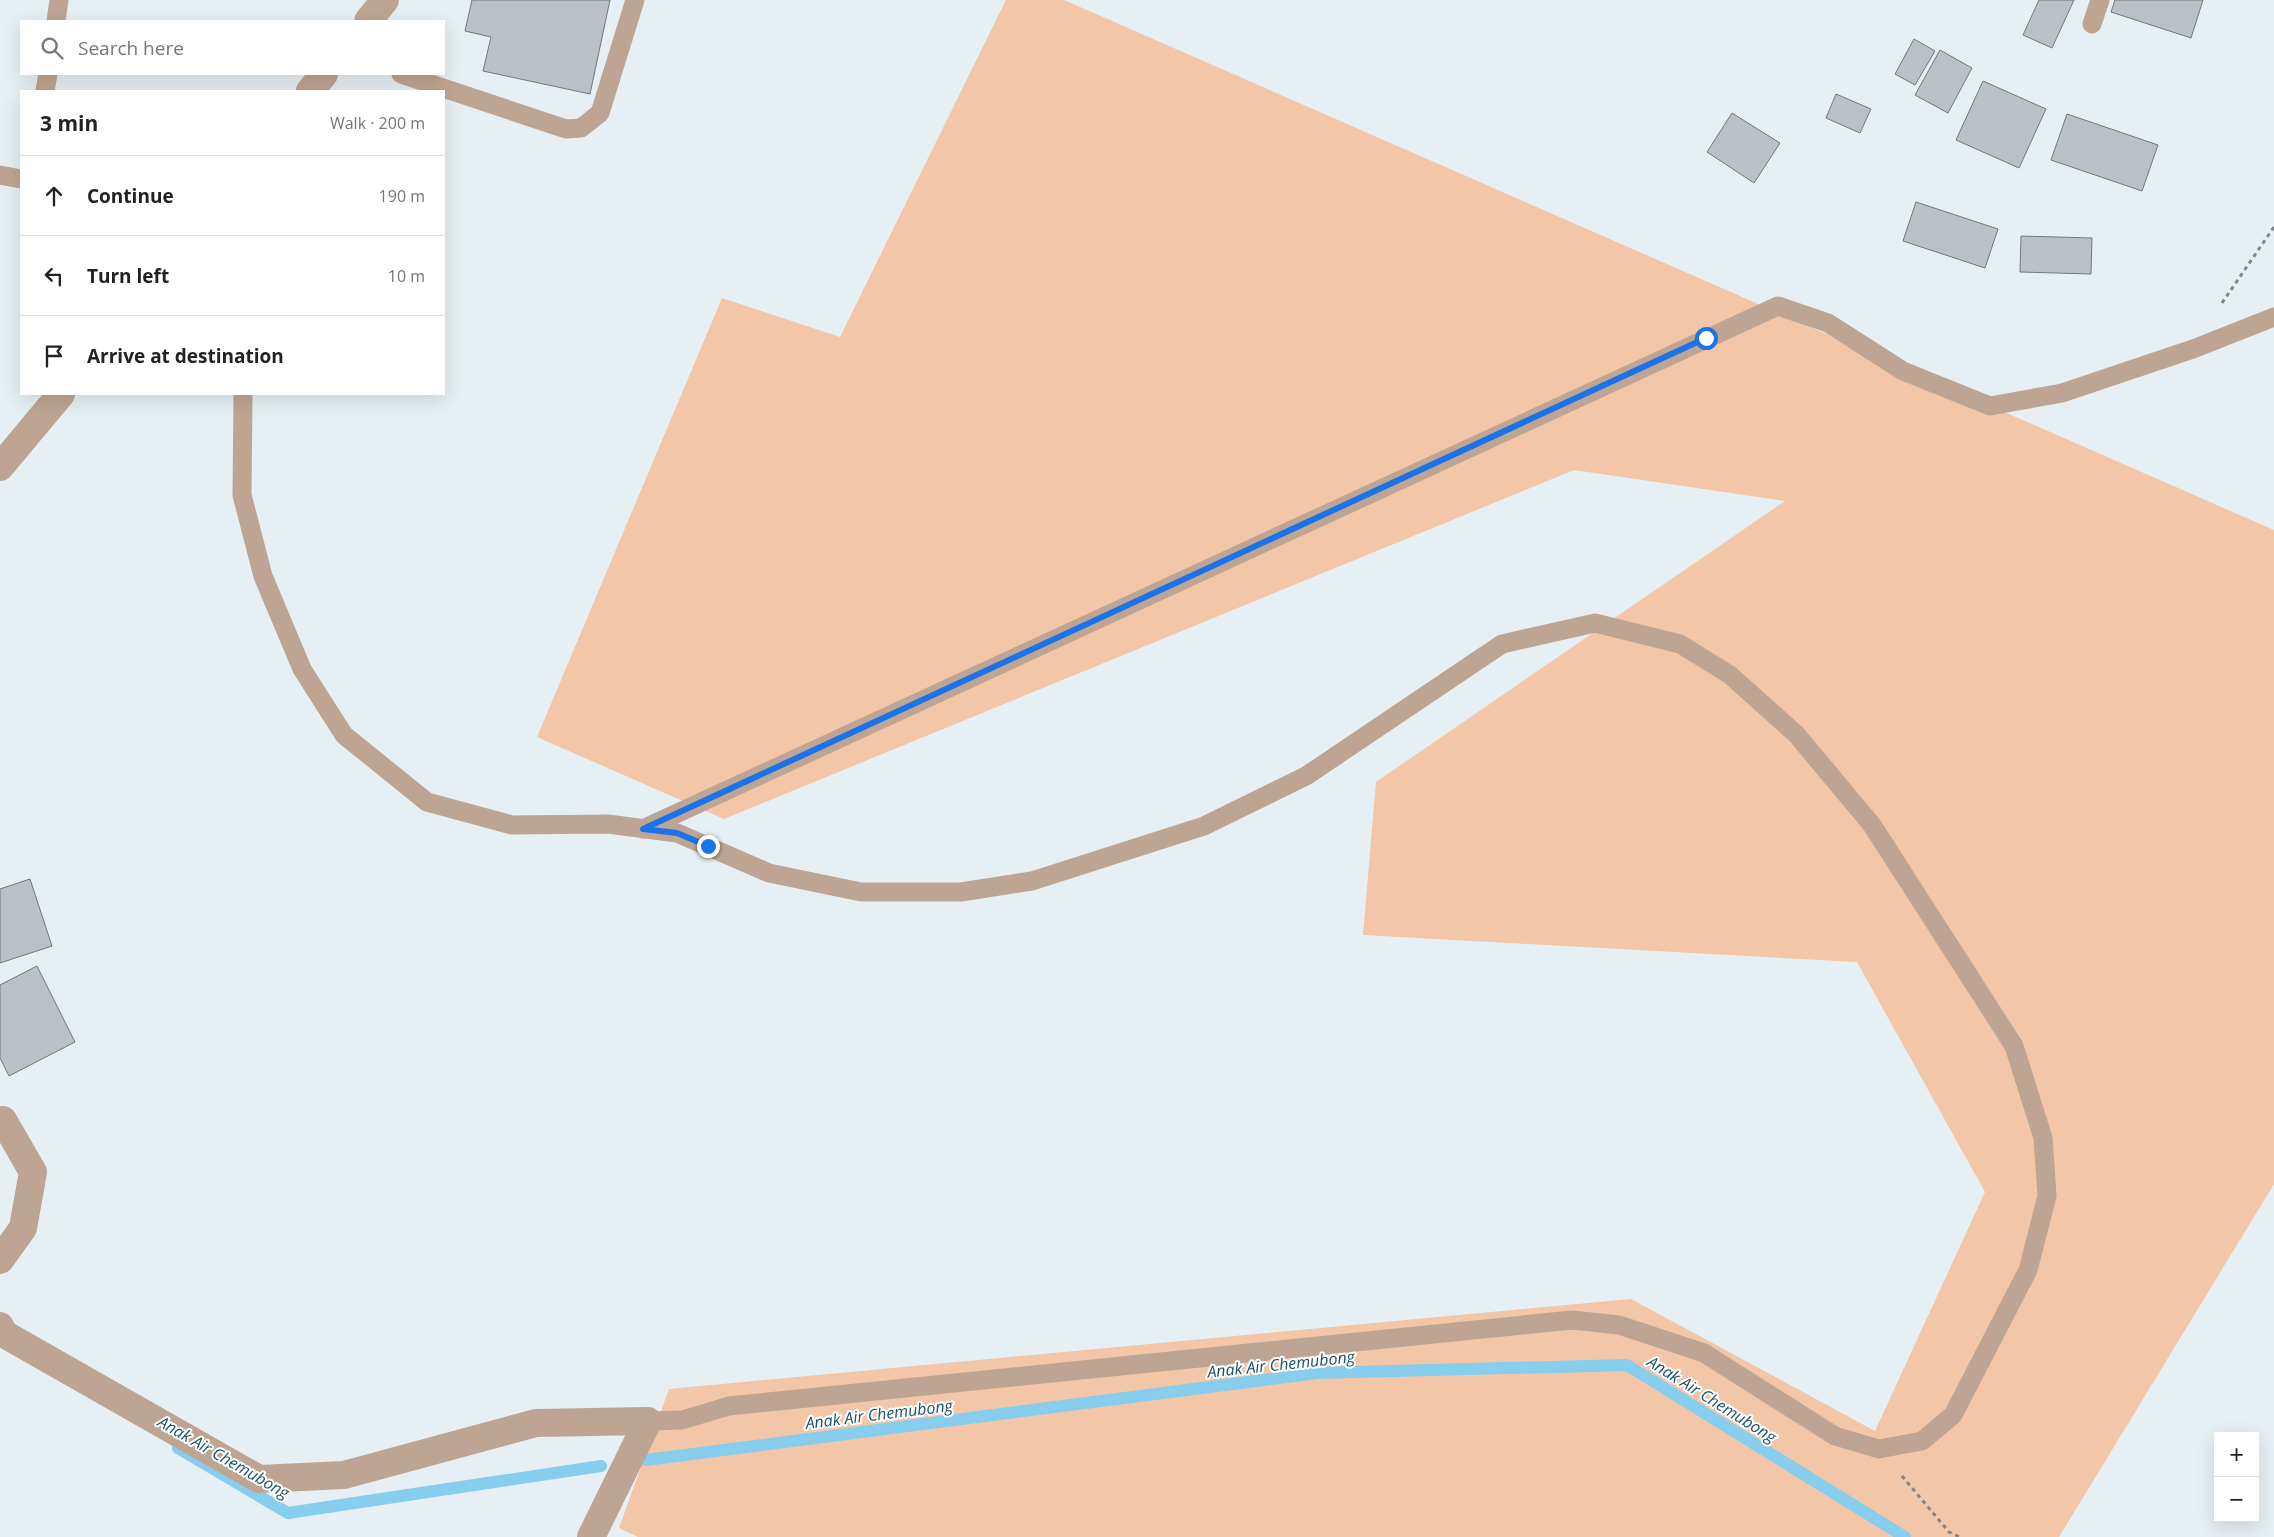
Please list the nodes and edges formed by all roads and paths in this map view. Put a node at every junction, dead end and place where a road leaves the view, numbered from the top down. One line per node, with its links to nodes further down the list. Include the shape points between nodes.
1 (59, 0): 5 (lane)
2 (385, 0): 6 (street)
3 (635, 0): 10 (lane, via 600,113 581,128 566,129)
4 (2100, 0): 7 (lane)
5 (56, 20)
6 (369, 20)
7 (2092, 24)
8 (48, 75): 11 (lane)
9 (323, 75): 12 (street)
10 (404, 75)
11 (45, 90)
12 (311, 90)
13 (0, 175): 14 (lane)
14 (20, 178)
15 (2274, 227): 17 (path)
16 (2274, 317): 17 (lane)
17 (2192, 349): 21 (lane, via 2062,393 1990,406 1903,371 1828,323 1778,306)
18 (59, 395): 20 (street)
19 (242, 395): 21 (lane, via 242,495 263,576 302,670 344,735 427,802 512,825 608,824)
20 (0, 467)
21 (643, 829): 26 (lane, via 677,833 769,873 861,892 961,892 1032,881 1204,826 1306,776 1502,644 1595,623 1680,644 1730,675 1796,734 1872,825 2014,1046 2043,1138 2047,1196 2028,1270 1953,1415 1922,1441)
22 (3, 1120): 23 (street, via 33,1172 23,1228)
23 (0, 1260)
24 (0, 1326): 25 (street, via 4,1334 259,1480 344,1475 536,1423)
25 (648, 1421): 26 (lane, via 682,1420 728,1406 1572,1320 1619,1325 1704,1353 1835,1436); 27 (street)
26 (1879, 1449): 28 (path, via 1949,1532)
27 (591, 1537)
28 (1960, 1537)

